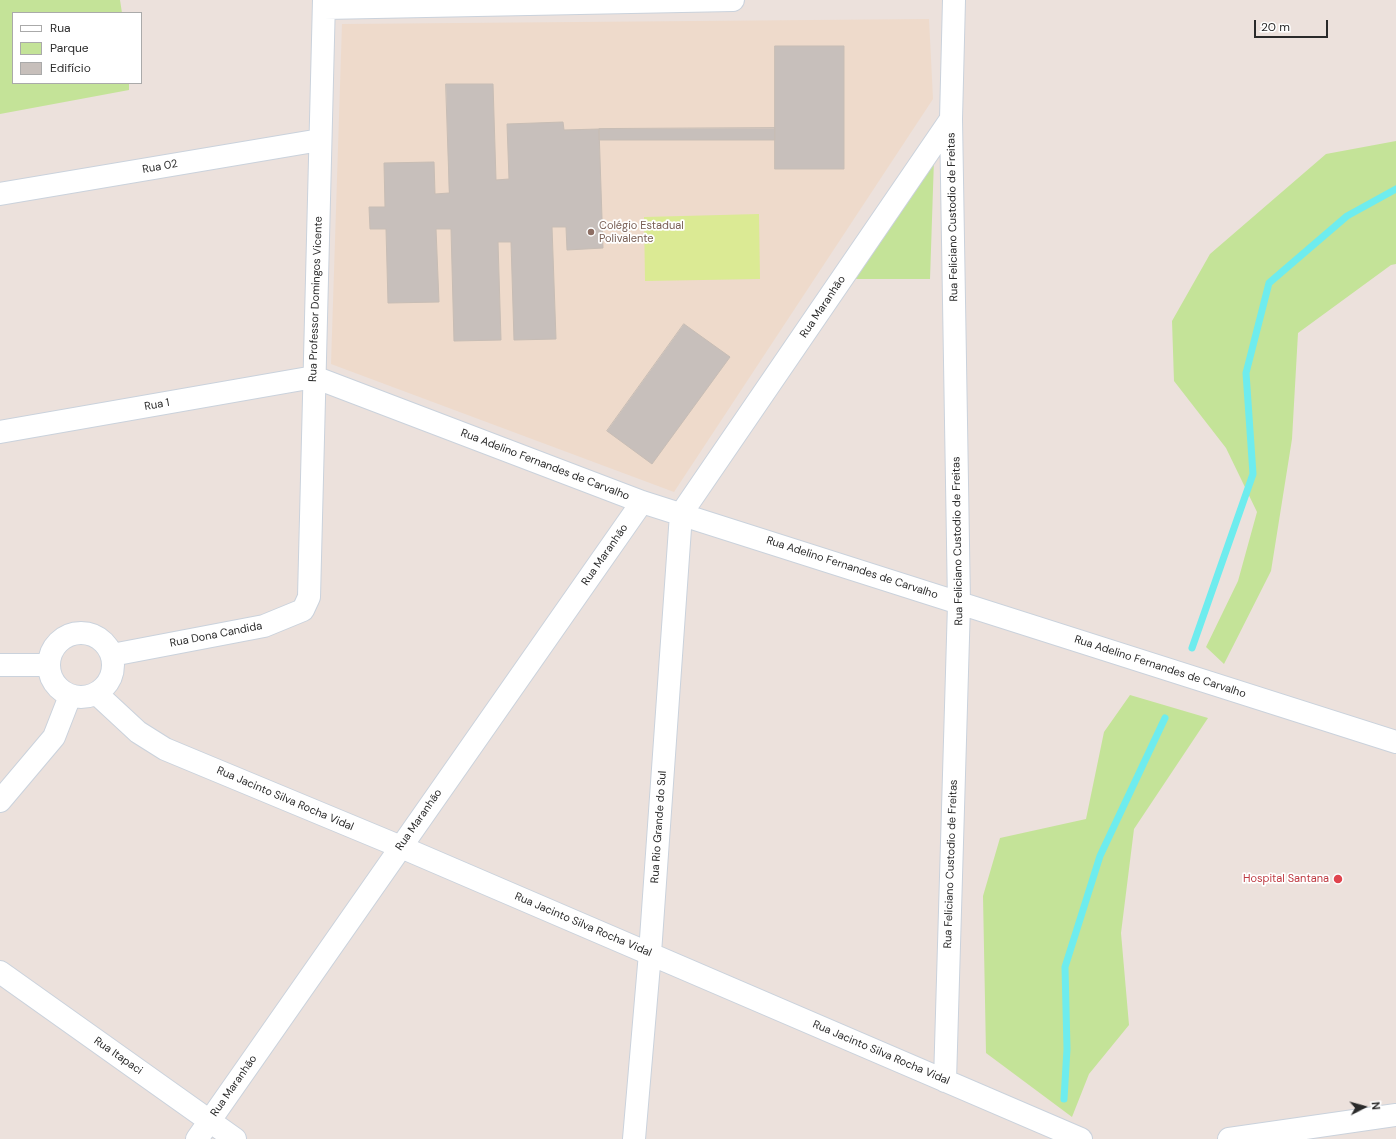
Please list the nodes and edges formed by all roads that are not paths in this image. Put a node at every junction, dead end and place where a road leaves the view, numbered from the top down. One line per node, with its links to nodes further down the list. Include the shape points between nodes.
1 (733, 0): 3 (street)
2 (954, 0): 4 (street, Rua Feliciano Custodio de Freitas)
3 (324, 4): 5 (street, Rua Professor Domingos Vicente)
4 (951, 119): 10 (street, Rua Maranhão); 12 (street, Rua Feliciano Custodio de Freitas)
5 (320, 140): 6 (street, Rua 02); 7 (street, Rua Professor Domingos Vicente)
6 (0, 194)
7 (314, 377): 8 (street, Rua 1); 9 (street, Rua Adelino Fernandes de Carvalho); 11 (street, Rua Professor Domingos Vicente)
8 (0, 432)
9 (642, 502): 10 (street, Rua Adelino Fernandes de Carvalho); 20 (street, Rua Maranhão)
10 (681, 514): 12 (street, Rua Adelino Fernandes de Carvalho); 21 (street, Rua Rio Grande do Sul)
11 (309, 597): 13 (street, Rua Dona Candida, via 303,610 264,626)
12 (959, 604): 18 (street, Rua Adelino Fernandes de Carvalho); 23 (street, Rua Feliciano Custodio de Freitas)
13 (112, 655): 15 (street, via 102,640 94,635 76,633 59,640 52,652); 16 (street, via 110,681)
14 (0, 665): 15 (street)
15 (49, 665): 17 (street, via 54,683)
16 (97, 694): 17 (street, via 88,697); 20 (street, Rua Jacinto Silva Rocha Vidal, via 138,732 165,749)
17 (70, 696): 19 (street, via 54,737)
18 (1396, 742)
19 (0, 801)
20 (401, 846): 21 (street, Rua Jacinto Silva Rocha Vidal); 25 (street, Rua Maranhão)
21 (650, 953): 23 (street, Rua Jacinto Silva Rocha Vidal); 28 (street, Rua Rio Grande do Sul)
22 (0, 972): 25 (street, Rua Itapaci)
23 (945, 1081): 29 (street, Rua Jacinto Silva Rocha Vidal)
24 (1396, 1115): 30 (street)
25 (209, 1121): 26 (street, Rua Maranhão); 27 (street, Rua Itapaci)
26 (197, 1139)
27 (235, 1139)
28 (634, 1139)
29 (1081, 1139)
30 (1229, 1139)

